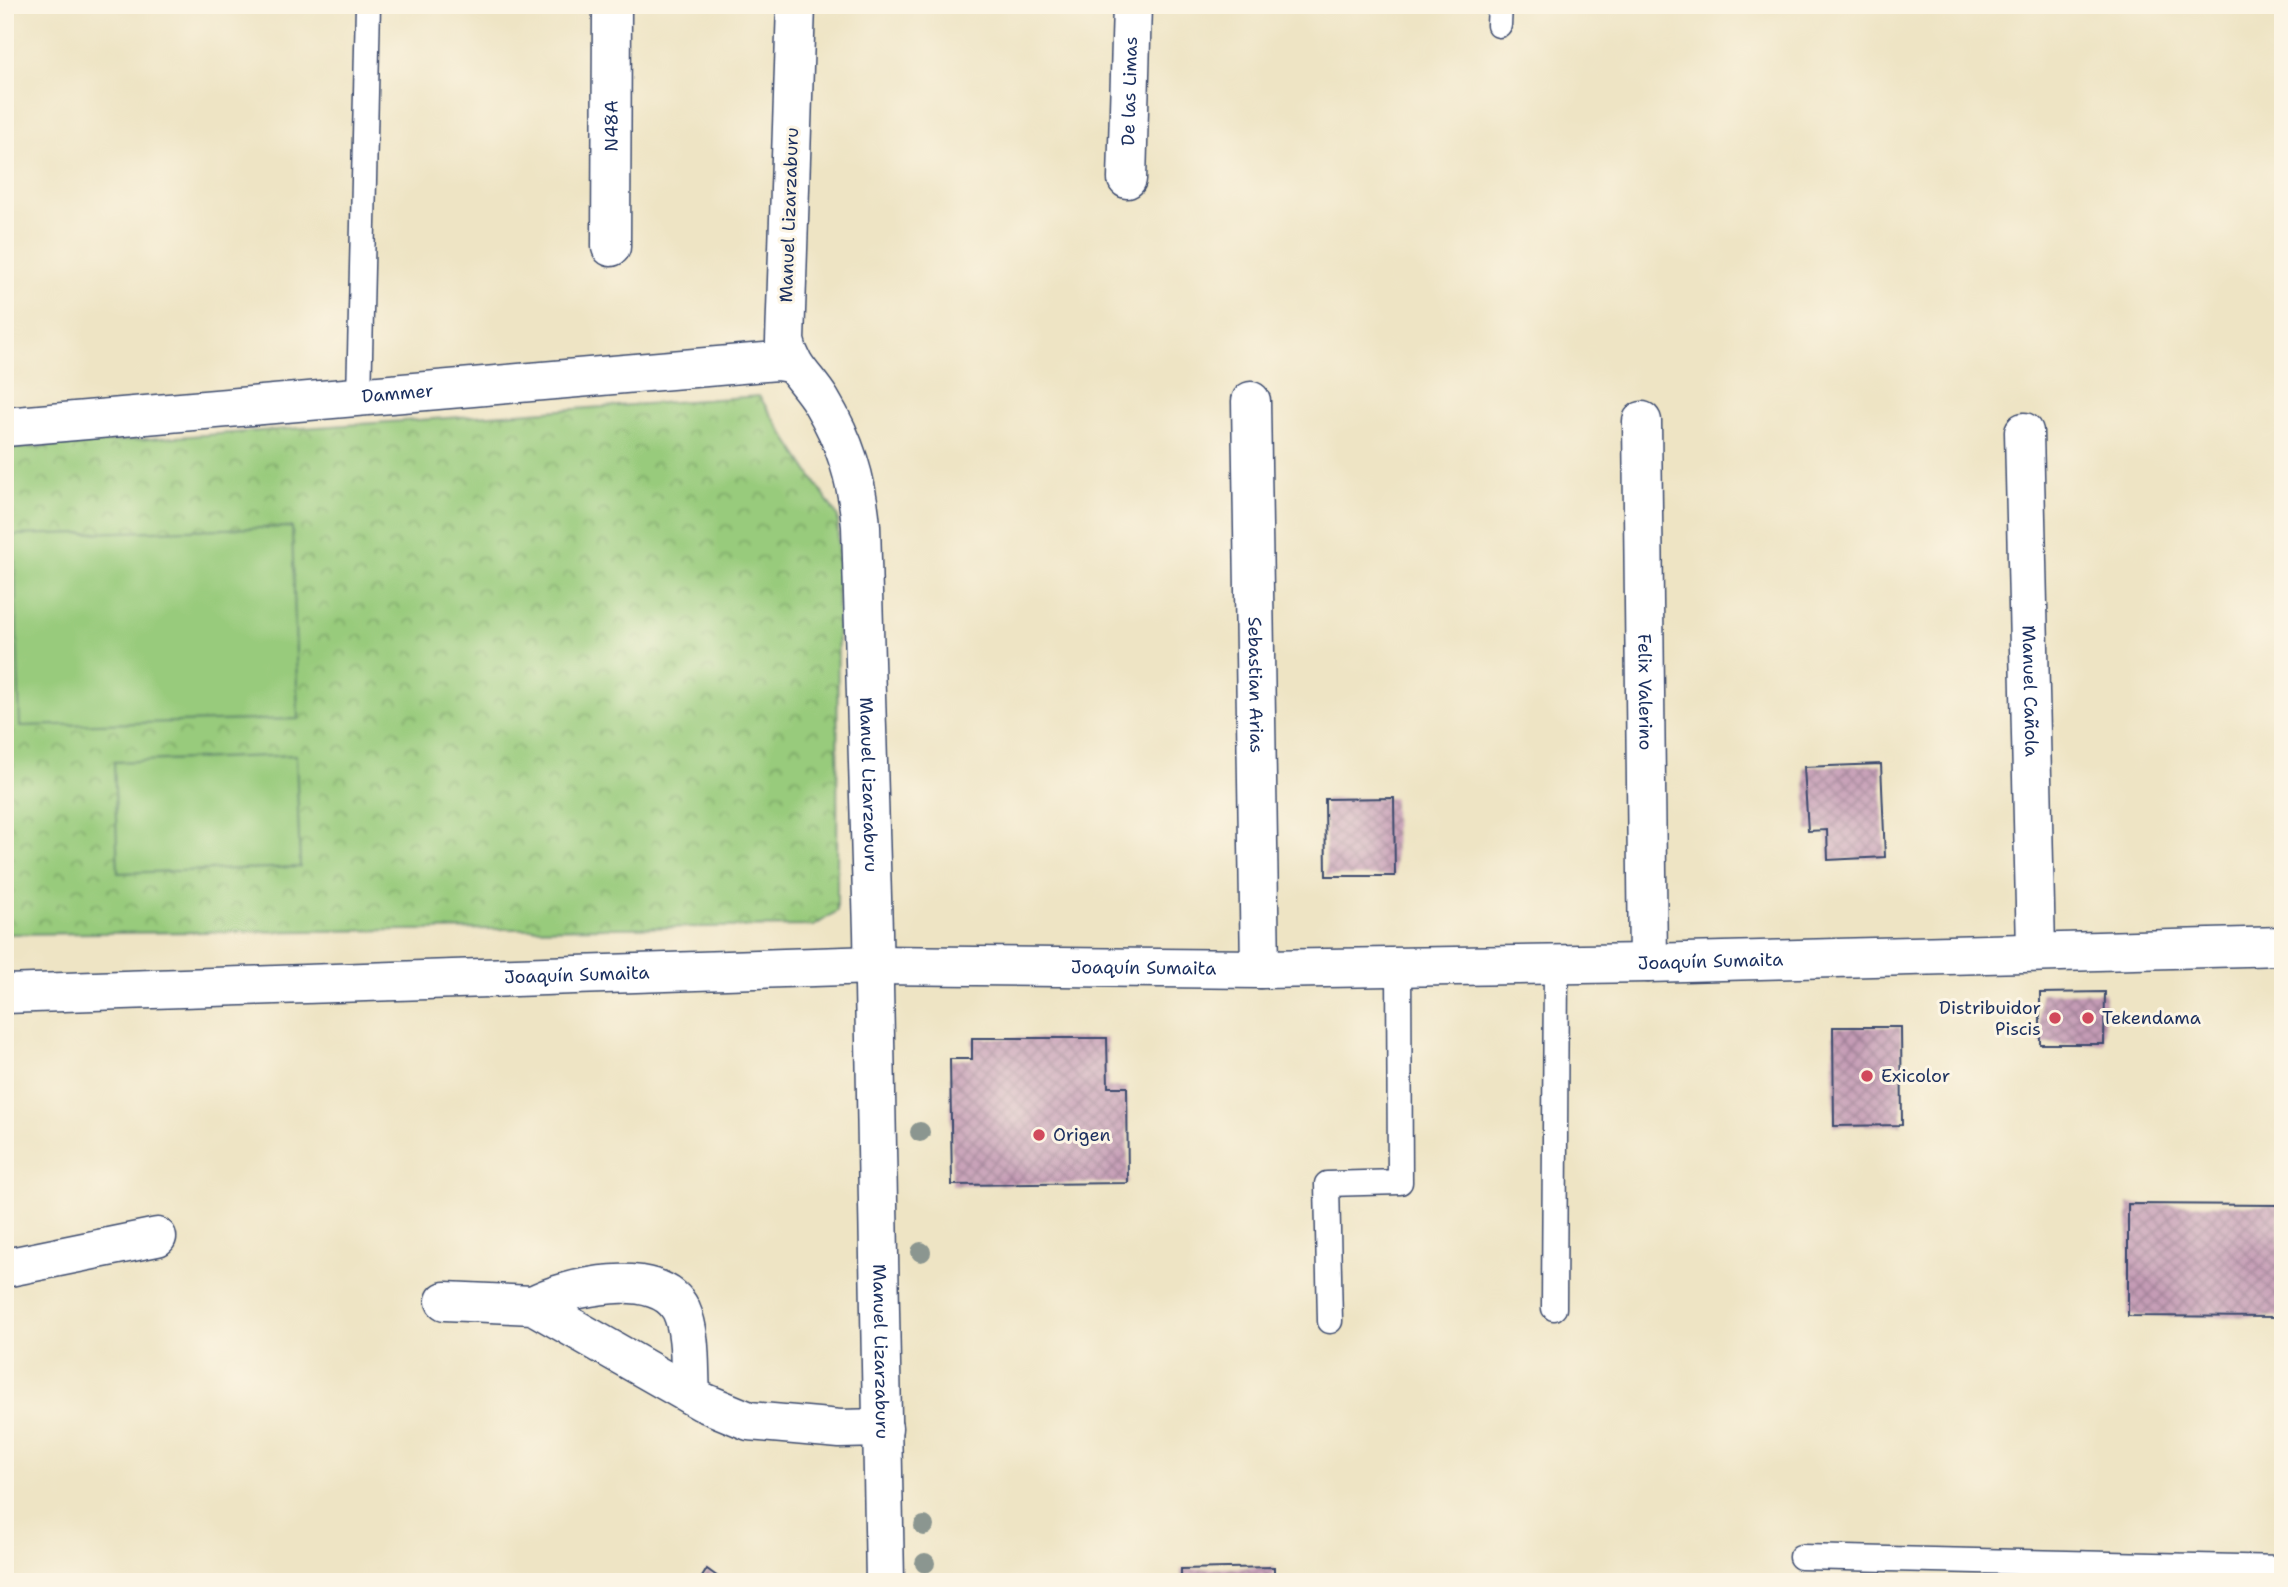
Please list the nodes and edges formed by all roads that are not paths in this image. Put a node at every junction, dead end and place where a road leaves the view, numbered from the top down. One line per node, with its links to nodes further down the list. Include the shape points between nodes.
1 (368, 5): 8 (lane)
2 (612, 5): 6 (street, N48A)
3 (796, 5): 7 (street, Manuel Lizarzaburu, via 785,341)
4 (1132, 5): 5 (street, De las Limas)
5 (1127, 179)
6 (611, 247)
7 (790, 363): 8 (street, Dammer); 16 (street, Manuel Lizarzaburu, via 835,427 858,490)
8 (359, 399): 11 (street, Dammer)
9 (1251, 401): 19 (street, Sebastian Arias)
10 (1642, 421): 15 (street, Felix Valerino)
11 (5, 427)
12 (2024, 432): 14 (street, Manuel Cañola)
13 (2283, 946): 14 (street, Joaquín Sumaita)
14 (2036, 950): 15 (street, Joaquín Sumaita)
15 (1648, 963): 17 (street, Joaquín Sumaita)
16 (874, 965): 19 (street, Joaquín Sumaita); 20 (street, Joaquín Sumaita); 28 (street, Manuel Lizarzaburu)
17 (1556, 965): 18 (street, Joaquín Sumaita); 25 (lane)
18 (1399, 967): 19 (street, Joaquín Sumaita); 26 (lane, via 1400,1182 1327,1184)
19 (1260, 970)
20 (5, 994)
21 (157, 1237): 22 (street)
22 (5, 1268)
23 (445, 1301): 24 (street)
24 (533, 1305): 27 (street); 27 (street, via 561,1292 641,1284 673,1299 686,1324)
25 (1553, 1308)
26 (1330, 1321)
27 (691, 1395): 28 (street, via 749,1421)
28 (883, 1428): 31 (street, Manuel Lizarzaburu)
29 (1801, 1557): 30 (lane)
30 (2283, 1568)
31 (885, 1582)

